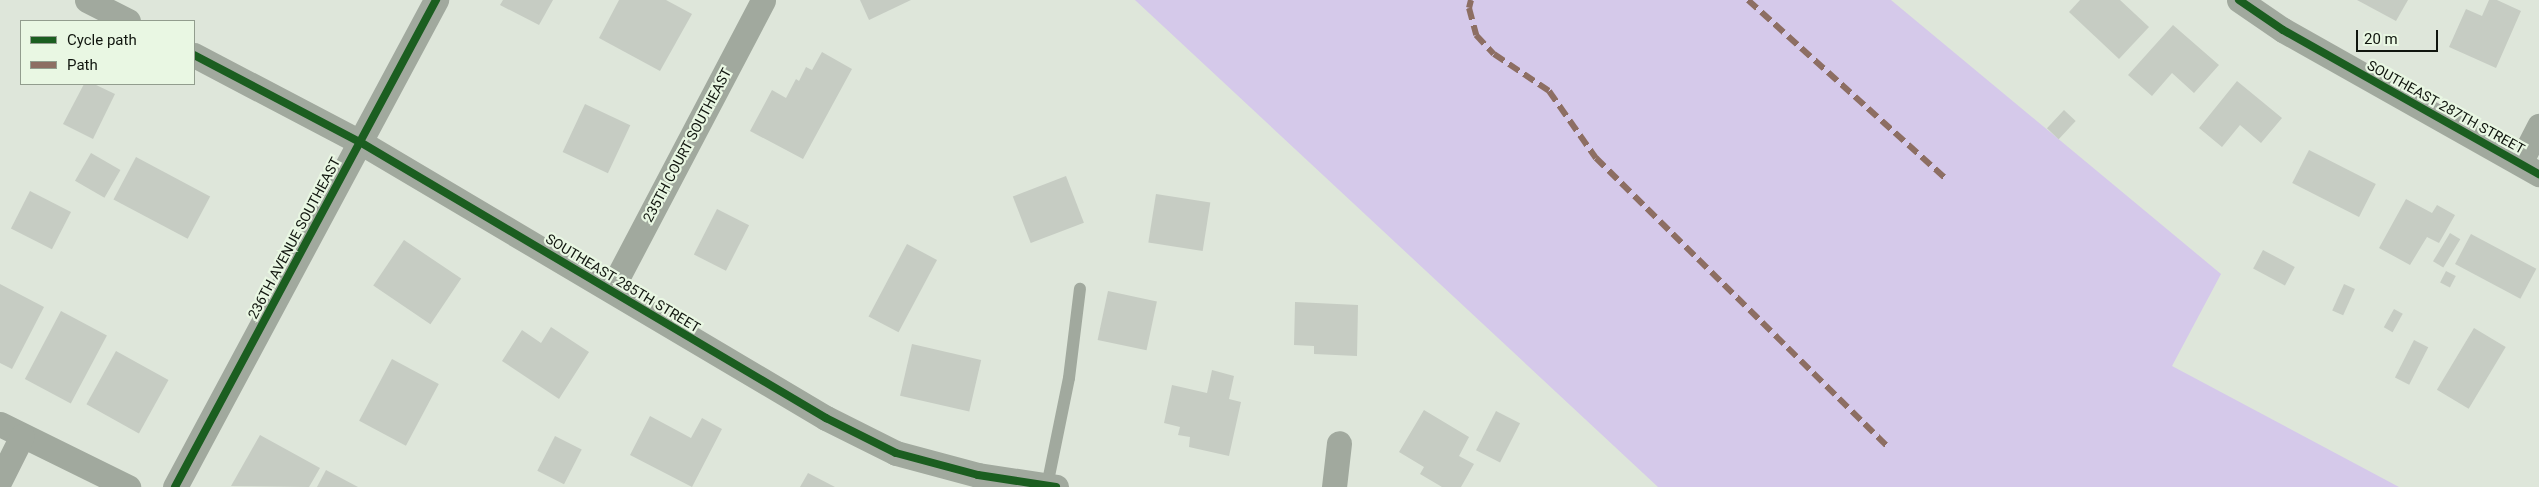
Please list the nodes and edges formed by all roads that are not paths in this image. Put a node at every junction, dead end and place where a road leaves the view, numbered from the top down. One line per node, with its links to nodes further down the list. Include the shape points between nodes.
1 (87, 0): 5 (street)
2 (436, 0): 8 (street, 236TH AVENUE SOUTHEAST)
3 (763, 0): 11 (street, 235TH COURT SOUTHEAST)
4 (2239, 0): 9 (street, SOUTHEAST 287TH STREET, via 2292,35)
5 (126, 20)
6 (195, 57): 8 (street, SOUTHEAST 285TH STREET)
7 (2539, 126): 9 (street)
8 (360, 142): 11 (street, SOUTHEAST 285TH STREET); 18 (street, 236TH AVENUE SOUTHEAST)
9 (2529, 169)
10 (1080, 289): 16 (lane)
11 (611, 290): 16 (street, SOUTHEAST 285TH STREET, via 826,418 896,453 978,475)
12 (0, 424): 13 (street)
13 (22, 436): 15 (street); 17 (street)
14 (1339, 443): 19 (street)
15 (0, 480)
16 (1052, 486)
17 (128, 487)
18 (175, 487)
19 (1334, 487)

